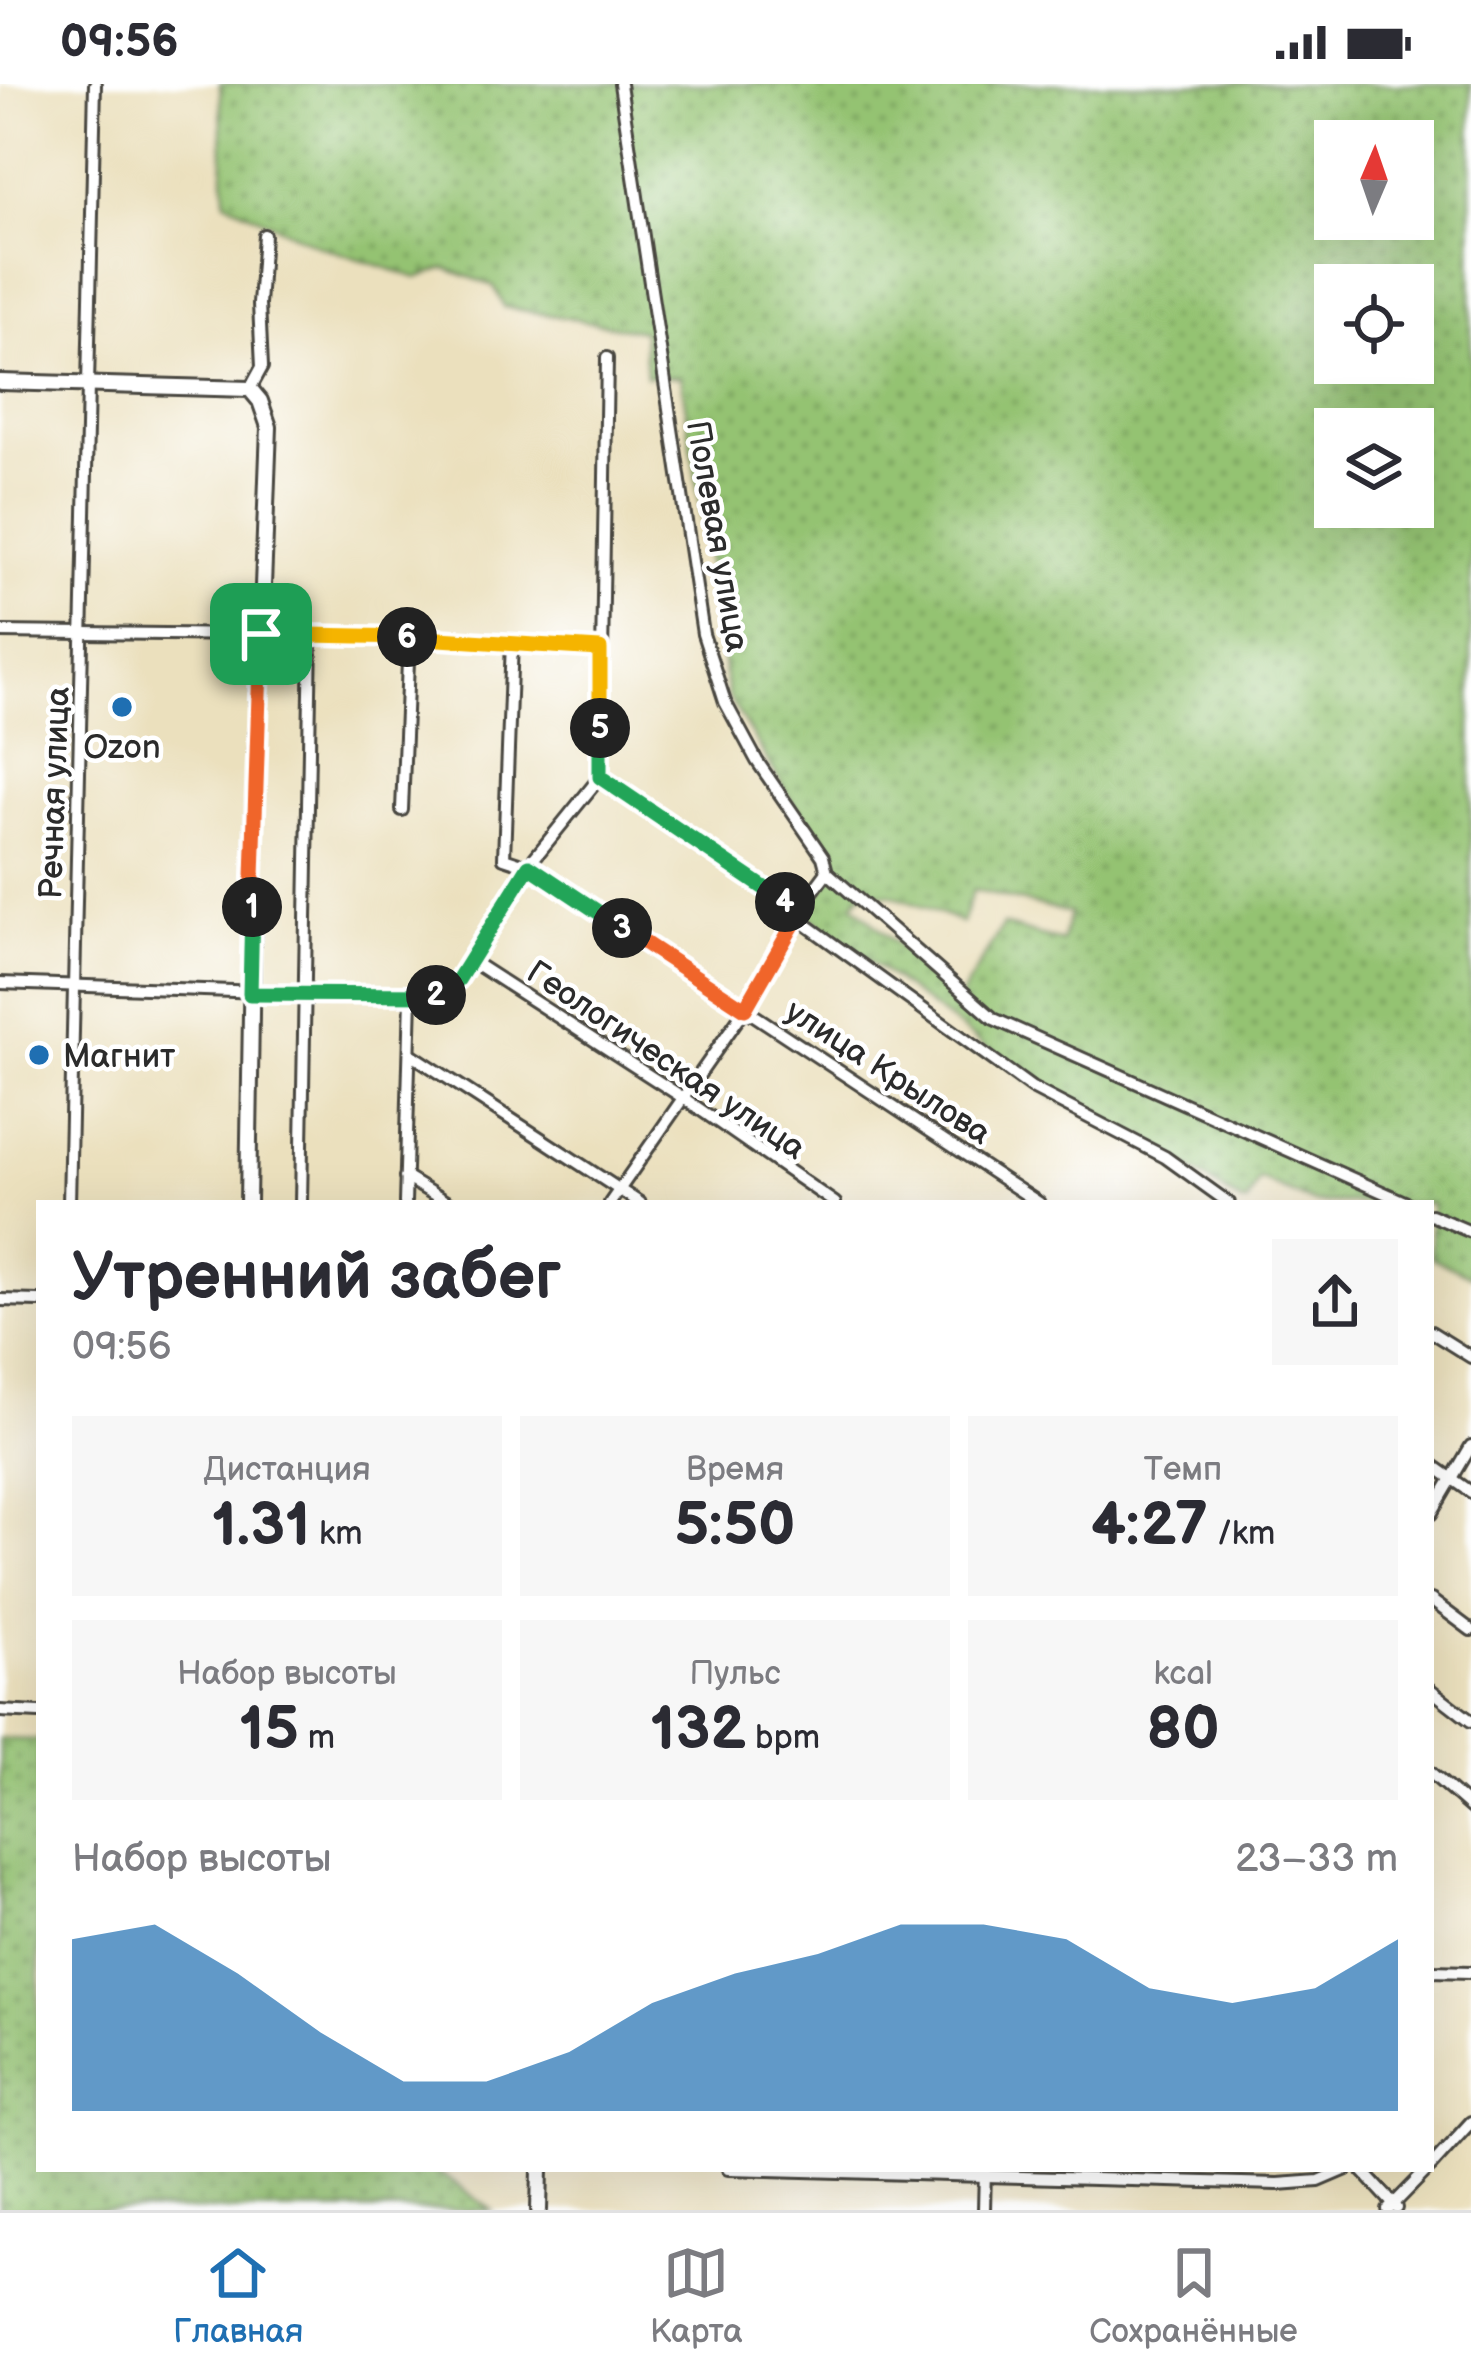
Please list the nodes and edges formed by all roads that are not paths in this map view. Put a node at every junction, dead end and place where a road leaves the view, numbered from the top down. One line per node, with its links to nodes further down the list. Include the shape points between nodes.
1 (95, 84): 6 (street, Речная улица)
2 (620, 84): 18 (street, Полевая улица, via 703,634 725,702)
3 (264, 235): 7 (street, via 262,367)
4 (607, 358): 14 (street)
5 (0, 382): 6 (street)
6 (86, 384): 7 (street); 9 (street, Речная улица)
7 (250, 389): 10 (street, via 268,427)
8 (0, 632): 9 (street)
9 (84, 632): 10 (street); 22 (street, Речная улица)
10 (261, 634): 11 (street); 23 (street)
11 (311, 636): 12 (street); 24 (street)
12 (409, 637): 13 (street); 16 (street)
13 (512, 641): 14 (street); 17 (street, via 504,858)
14 (600, 649): 15 (street)
15 (600, 777): 17 (street); 19 (street, via 790,905)
16 (402, 810)
17 (529, 866): 20 (street); 26 (street, улица Крылова)
18 (827, 872): 19 (street); 41 (street, Полевая улица, via 994,1019)
19 (797, 918): 26 (street); 40 (street, via 1032,1088 1165,1157)
20 (470, 960): 25 (street, via 438,995); 28 (street, Геологическая улица)
21 (0, 982): 22 (street)
22 (75, 985): 23 (street); 31 (street, Речная улица)
23 (250, 994): 24 (street); 32 (street)
24 (304, 996): 25 (street); 33 (street)
25 (411, 998): 27 (street)
26 (745, 1009): 28 (street); 39 (street, улица Крылова)
27 (411, 1054): 29 (street); 30 (street)
28 (682, 1097): 30 (street); 38 (street, Геологическая улица)
29 (405, 1177): 34 (street); 35 (street)
30 (619, 1189): 36 (street); 37 (street)
31 (70, 1200)
32 (248, 1200)
33 (301, 1200)
34 (405, 1200)
35 (443, 1200)
36 (612, 1200)
37 (636, 1200)
38 (831, 1200)
39 (1035, 1200)
40 (1225, 1200)
41 (1400, 1200)
42 (1434, 1215): 43 (street)
43 (1471, 1232)
44 (0, 1300): 45 (street)
45 (36, 1301)
46 (1434, 1334): 47 (street)
47 (1471, 1358)
48 (1471, 1446): 50 (street)
49 (1434, 1466): 50 (street)
50 (1452, 1478): 51 (street); 52 (street)
51 (1471, 1492)
52 (1434, 1509)
53 (1434, 1602): 54 (street)
54 (1471, 1630)
55 (1434, 1692): 58 (street)
56 (0, 1712): 57 (street)
57 (36, 1713)
58 (1471, 1721)
59 (1434, 1776): 60 (street)
60 (1471, 1808)
61 (1434, 1971): 62 (street)
62 (1471, 1972)
63 (1471, 2122): 64 (street)
64 (1434, 2163)
65 (540, 2172): 72 (street)
66 (916, 2172): 70 (street)
67 (1341, 2172): 70 (street, via 1278,2184)
68 (1364, 2172): 71 (street)
69 (1426, 2172): 71 (street)
70 (985, 2173): 73 (street)
71 (1394, 2208)
72 (539, 2210)
73 (984, 2210)

